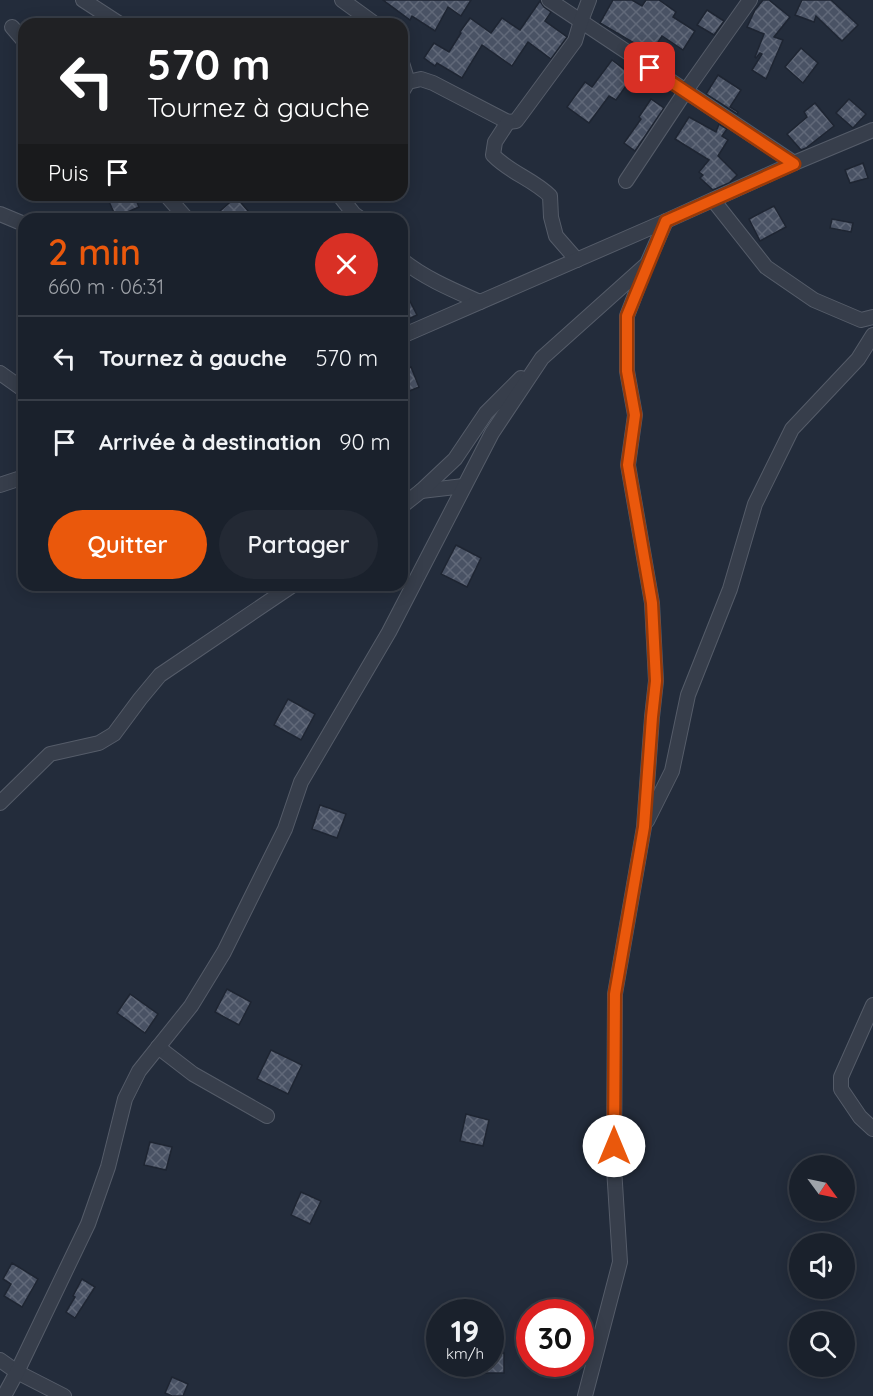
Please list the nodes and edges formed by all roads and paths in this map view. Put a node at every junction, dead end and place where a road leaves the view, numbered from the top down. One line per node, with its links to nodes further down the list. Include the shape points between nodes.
1 (83, 0): 6 (street)
2 (342, 0): 7 (street)
3 (549, 0): 8 (street)
4 (589, 0): 8 (street)
5 (750, 0): 12 (street)
6 (111, 18)
7 (367, 18)
8 (580, 21): 12 (street); 13 (street, via 575,41 516,121)
9 (12, 27): 10 (street)
10 (18, 34)
11 (408, 86): 13 (street, via 421,79 434,83)
12 (685, 92): 15 (street); 16 (street)
13 (508, 122): 25 (street, via 495,142 493,155 550,196 556,236)
14 (873, 130): 15 (street)
15 (794, 164): 17 (street)
16 (626, 181)
17 (713, 200): 23 (street); 29 (street, via 766,267 814,300 861,320)
18 (171, 201): 20 (street)
19 (344, 201): 21 (street)
20 (182, 213)
21 (353, 213)
22 (0, 214): 24 (street)
23 (666, 221): 25 (street); 26 (street)
24 (18, 222)
25 (577, 260): 28 (street)
26 (647, 264): 32 (street); 42 (street, via 627,316 627,371 635,415 628,465 652,603 656,681)
27 (408, 265): 28 (street)
28 (480, 302): 30 (street)
29 (873, 317)
30 (408, 333)
31 (873, 335): 42 (street, via 858,358 792,429 755,504 730,589 688,694 672,771)
32 (542, 358): 37 (street, via 492,433); 38 (street, via 486,413 455,459)
33 (0, 373): 34 (street)
34 (18, 386)
35 (18, 479): 36 (street)
36 (0, 485)
37 (464, 486): 38 (street); 44 (street, via 389,632 301,782 285,829 224,952 191,1006)
38 (421, 491): 39 (street)
39 (408, 501)
40 (285, 591): 41 (street, via 160,675 114,734 99,743 50,754)
41 (0, 803)
42 (644, 827): 51 (street, via 615,994 614,1168 620,1262)
43 (873, 1005): 46 (street, via 841,1077 841,1089)
44 (158, 1047): 45 (street, via 193,1074); 48 (street, via 124,1099 108,1167 88,1224)
45 (267, 1116)
46 (873, 1129)
47 (0, 1360): 48 (street)
48 (17, 1372): 49 (street); 50 (street)
49 (4, 1396)
50 (64, 1396)
51 (585, 1396)

